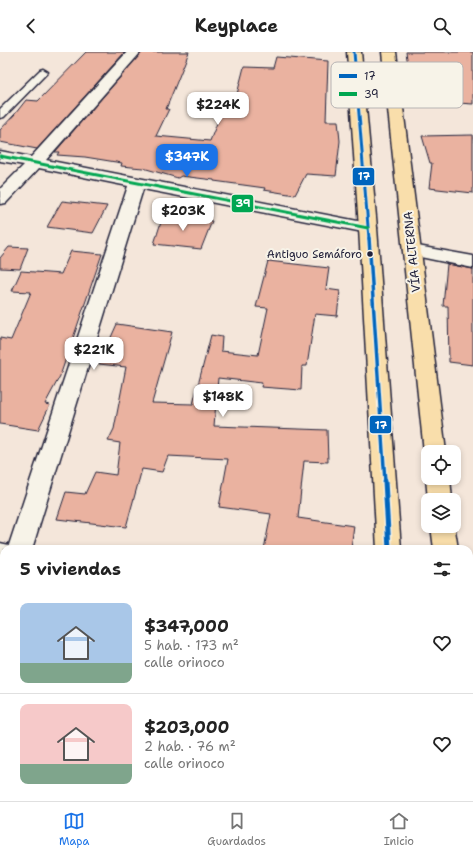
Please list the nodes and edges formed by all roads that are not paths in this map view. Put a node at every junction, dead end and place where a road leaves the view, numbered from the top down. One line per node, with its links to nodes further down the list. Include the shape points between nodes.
1 (134, 52): 11 (street)
2 (354, 52): 4 (highway)
3 (389, 52): 5 (highway, VÍA ALTERNA)
4 (355, 62)
5 (390, 62)
6 (43, 72): 9 (lane)
7 (358, 108): 14 (highway)
8 (396, 108): 15 (highway, VÍA ALTERNA)
9 (0, 115)
10 (0, 156): 11 (street)
11 (35, 163): 12 (street); 13 (street)
12 (137, 183): 14 (street); 19 (street)
13 (0, 200)
14 (368, 228): 20 (highway)
15 (412, 250): 16 (street); 17 (highway, VÍA ALTERNA)
16 (473, 262)
17 (434, 445)
18 (444, 533): 21 (highway)
19 (21, 545)
20 (389, 545)
21 (445, 545)

